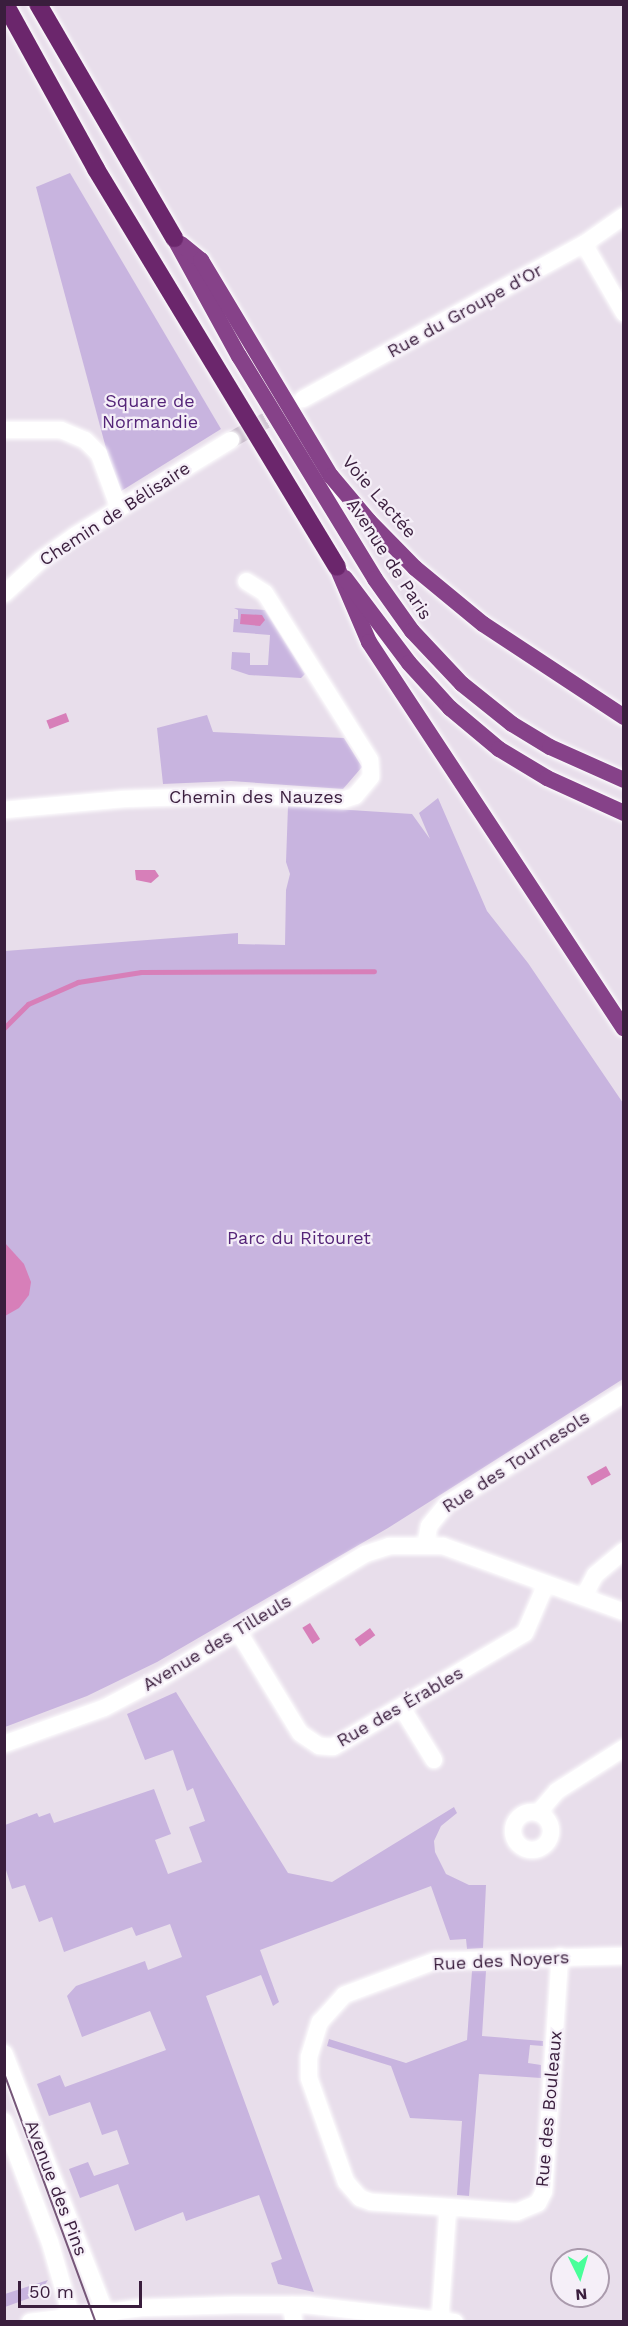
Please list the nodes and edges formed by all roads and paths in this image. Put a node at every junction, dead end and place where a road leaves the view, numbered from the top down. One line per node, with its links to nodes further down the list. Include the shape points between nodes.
1 (5, 4): 11 (highway, via 96,169)
2 (38, 4): 4 (highway)
3 (624, 216): 5 (street, Rue du Groupe d'Or)
4 (174, 238): 14 (highway, Voie Lactée, via 201,260 331,476 369,520 415,568 474,617); 15 (highway, Avenue de Paris, via 392,605 443,666 512,724 550,747)
5 (584, 244): 6 (street); 7 (street, Rue du Groupe d'Or)
6 (624, 313)
7 (303, 399)
8 (4, 430): 10 (street, via 61,430 85,440 99,454)
9 (231, 440): 10 (street, Chemin de Bélisaire)
10 (119, 508): 13 (street, Chemin de Bélisaire, via 41,560)
11 (338, 567): 17 (highway, via 409,663 450,708 499,749 547,778); 18 (highway, via 348,600 369,642)
12 (246, 581): 16 (street, Chemin des Nauzes, via 265,593 370,759 371,777 355,796 343,800 247,795 123,799)
13 (4, 594)
14 (624, 717)
15 (624, 780)
16 (4, 810)
17 (624, 813)
18 (624, 1028)
19 (624, 1394): 20 (street, Rue des Tournesols, via 447,1504 429,1526)
20 (426, 1543): 22 (street); 25 (street, Avenue des Tilleuls, via 389,1546 365,1554)
21 (624, 1551): 23 (street, via 595,1575)
22 (546, 1584): 23 (street); 26 (street, Rue des Érables, via 525,1633)
23 (584, 1596): 24 (street)
24 (624, 1612)
25 (238, 1631): 26 (street, Rue des Érables, via 300,1733 314,1743 333,1747 348,1742); 27 (street, Avenue des Tilleuls, via 104,1708)
26 (402, 1708): 29 (street)
27 (4, 1744)
28 (624, 1748): 30 (street, via 557,1791)
29 (434, 1760)
30 (538, 1813)
31 (624, 1956): 32 (street, Rue des Noyers)
32 (560, 1957): 35 (street, Rue des Bouleaux, via 544,2191 530,2210); 35 (street, Rue des Noyers, via 435,1961 344,1995 320,2022 309,2057 309,2078 346,2182 360,2198 371,2202)
33 (4, 2053): 37 (street, Avenue des Pins)
34 (4, 2121): 38 (street, Avenue des Pins, via 50,2242)
35 (448, 2207): 39 (street)
36 (292, 2313): 37 (street, via 153,2308); 39 (street)
37 (107, 2317): 38 (street)
38 (72, 2319): 40 (street)
39 (448, 2320)
40 (30, 2322)

